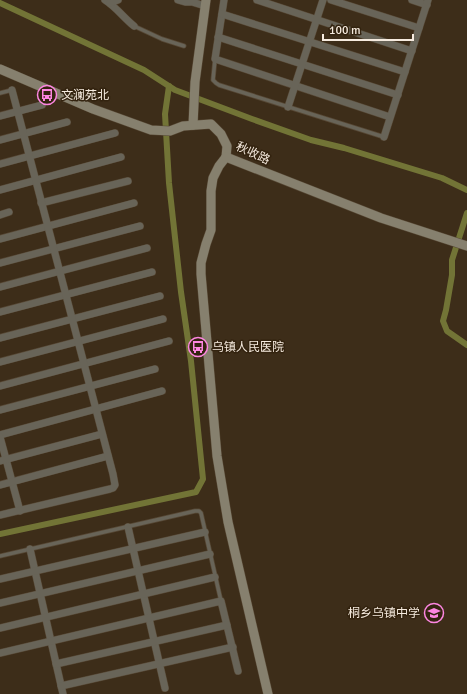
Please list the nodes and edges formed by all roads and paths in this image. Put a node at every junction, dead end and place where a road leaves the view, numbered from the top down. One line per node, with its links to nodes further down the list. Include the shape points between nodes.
1 (118, 0): 9 (street)
2 (178, 0): 8 (street)
3 (224, 0): 12 (street)
4 (257, 0): 13 (street)
5 (323, 0): 13 (street)
6 (331, 0): 15 (street)
7 (412, 0): 10 (street)
8 (190, 1): 11 (street)
9 (107, 2): 14 (street)
10 (428, 2): 15 (street)
11 (206, 3): 34 (street, via 195,82)
12 (222, 14): 16 (street); 17 (street)
13 (316, 20): 17 (street); 19 (street)
14 (134, 26): 18 (lane)
15 (419, 28): 19 (street)
16 (218, 36): 20 (street); 21 (street)
17 (309, 42): 21 (street); 23 (street)
18 (184, 46)
19 (412, 51): 23 (street)
20 (215, 59): 24 (street); 29 (lane, via 213,80 216,83)
21 (302, 64): 24 (street); 27 (street)
22 (0, 69): 34 (street, 秋收路, via 93,109 151,130 170,131)
23 (405, 72): 27 (street)
24 (295, 86): 29 (street); 32 (street)
25 (12, 90): 26 (lane); 30 (street)
26 (0, 93)
27 (398, 95): 32 (street)
28 (42, 105): 30 (street)
29 (288, 107): 37 (lane)
30 (17, 112): 31 (street); 36 (street)
31 (0, 116)
32 (390, 117): 37 (street)
33 (67, 122): 36 (street)
34 (193, 125): 41 (street, 秋收路, via 211,124 221,134 227,146)
35 (115, 132): 39 (street)
36 (23, 134): 38 (street); 39 (street)
37 (384, 137)
38 (0, 140)
39 (29, 156): 42 (street); 43 (street)
40 (121, 157): 43 (street)
41 (226, 157): 53 (street, 秋收路, via 381,218); 111 (street, via 213,178 211,230 201,263 201,274 217,456 228,522)
42 (0, 164)
43 (35, 180): 45 (street); 46 (street)
44 (128, 181): 46 (street)
45 (0, 190)
46 (41, 203): 50 (street)
47 (134, 204): 50 (street)
48 (9, 212): 49 (street)
49 (0, 215)
50 (48, 226): 52 (street); 55 (street)
51 (140, 226): 55 (street)
52 (0, 239)
53 (467, 246)
54 (147, 248): 57 (street)
55 (54, 249): 56 (street); 57 (street)
56 (0, 263)
57 (59, 271): 59 (street); 60 (street)
58 (152, 272): 60 (street)
59 (0, 287)
60 (66, 295): 62 (street); 63 (street)
61 (160, 296): 63 (street)
62 (0, 312)
63 (72, 319): 65 (street); 67 (street)
64 (163, 319): 67 (street)
65 (0, 338)
66 (169, 341): 69 (street)
67 (78, 342): 68 (street); 69 (street)
68 (0, 362)
69 (84, 364): 71 (street); 72 (street)
70 (155, 369): 72 (street)
71 (0, 386)
72 (90, 386): 74 (street); 75 (street)
73 (162, 391): 74 (street)
74 (96, 409): 76 (street); 77 (street)
75 (0, 410)
76 (102, 434): 78 (street); 79 (street)
77 (0, 436): 79 (street)
78 (108, 456): 80 (street); 82 (street, via 115,485 110,490)
79 (3, 460): 80 (street)
80 (12, 482): 81 (street); 82 (street)
81 (0, 485)
82 (20, 511): 83 (street)
83 (0, 515)
84 (128, 527): 85 (lane, via 199,511); 86 (street); 87 (lane)
85 (205, 532): 86 (street); 88 (lane)
86 (133, 548): 90 (street); 91 (street)
87 (30, 549): 89 (lane); 90 (street)
88 (210, 554): 91 (street); 92 (lane)
89 (0, 556)
90 (35, 571): 93 (street); 94 (street)
91 (138, 571): 94 (street); 95 (street)
92 (215, 576): 95 (street); 96 (lane)
93 (0, 579)
94 (40, 594): 97 (street); 98 (street)
95 (143, 594): 98 (street); 99 (street)
96 (221, 601): 99 (street); 100 (street)
97 (0, 603)
98 (45, 617): 101 (street); 102 (street)
99 (148, 618): 102 (street); 103 (street)
100 (227, 625): 103 (street); 104 (street)
101 (0, 628)
102 (51, 641): 105 (street); 106 (street)
103 (154, 642): 106 (street); 107 (street)
104 (233, 647): 107 (street); 108 (street)
105 (0, 653)
106 (56, 664): 110 (street)
107 (159, 664): 109 (street); 110 (street)
108 (238, 671)
109 (165, 688)
110 (62, 690)
111 (268, 694)

